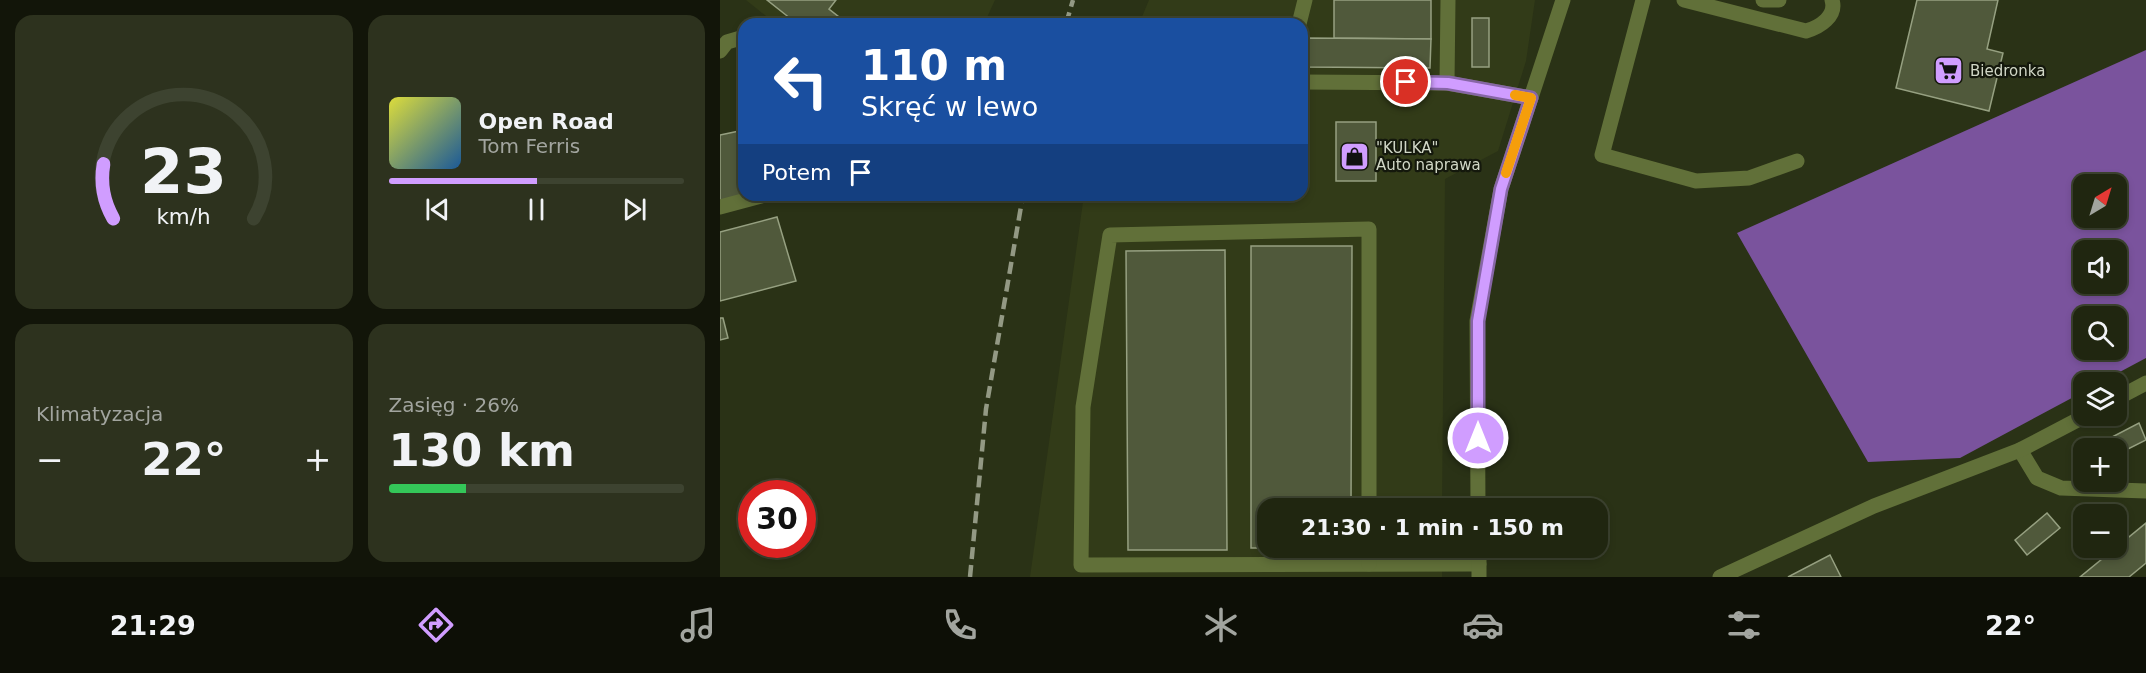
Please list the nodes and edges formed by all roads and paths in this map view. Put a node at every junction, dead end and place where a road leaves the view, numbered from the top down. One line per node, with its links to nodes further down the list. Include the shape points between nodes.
1 (1305, 0): 9 (street)
2 (1448, 0): 13 (street)
3 (1563, 0): 14 (street)
4 (1643, 0): 15 (street, via 1602,155 1696,181 1749,178)
5 (1684, 0): 8 (street, via 1806,31 1826,21 1832,11)
6 (1763, 0): 7 (street)
7 (1779, 0)
8 (1832, 0)
9 (1300, 18)
10 (738, 39): 11 (street, via 727,42)
11 (720, 51)
12 (1308, 82): 13 (street)
13 (1448, 83): 14 (street)
14 (1531, 98): 24 (street, via 1501,189 1478,321)
15 (1797, 161)
16 (742, 201): 17 (street)
17 (720, 207)
18 (2146, 383): 19 (street)
19 (2127, 393)
20 (2073, 422): 21 (street)
21 (2020, 450): 22 (street, via 2037,478 2061,488); 28 (street, via 1875,506)
22 (2146, 491)
23 (1369, 498): 26 (street, via 1369,229 1110,236 1083,407 1081,565)
24 (1478, 498)
25 (1369, 558): 26 (street)
26 (1369, 564): 27 (street)
27 (1479, 570)
28 (1720, 577)

